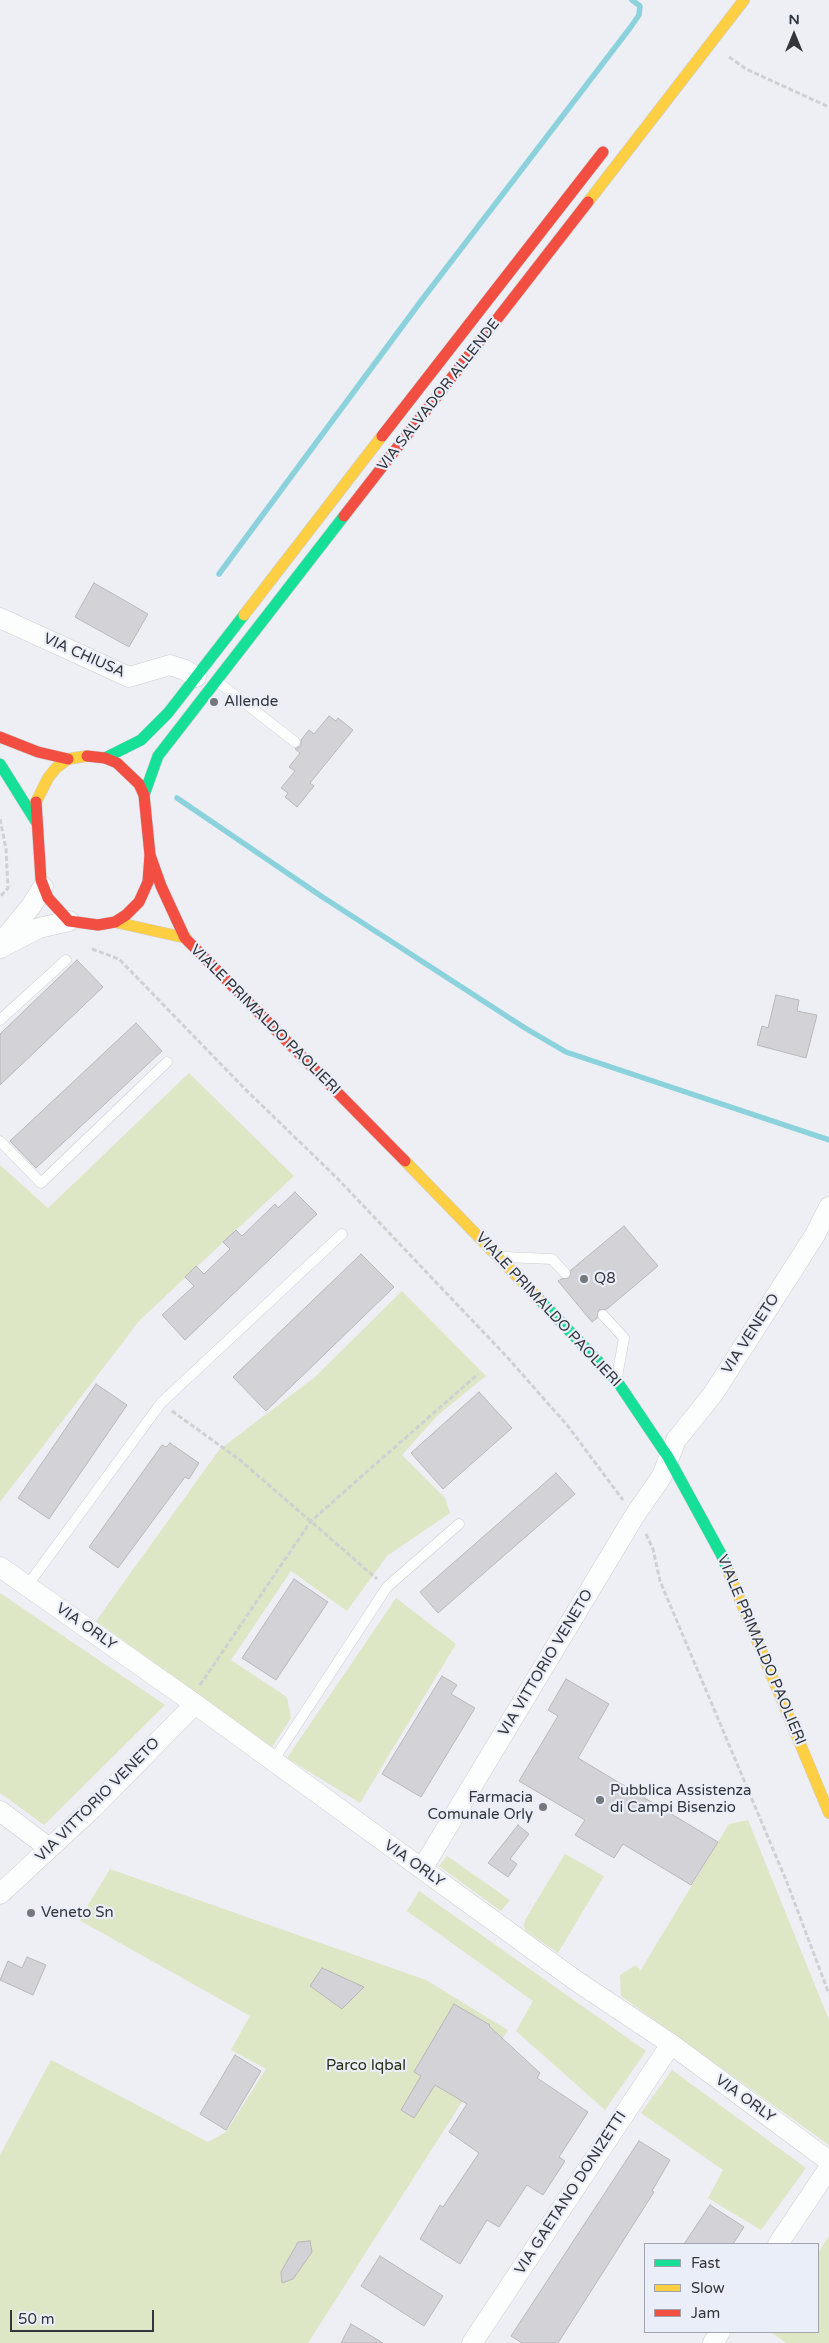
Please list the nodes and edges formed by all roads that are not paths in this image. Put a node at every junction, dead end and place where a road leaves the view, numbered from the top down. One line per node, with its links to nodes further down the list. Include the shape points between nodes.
1 (744, 0): 5 (main road, VIA SALVADOR ALLENDE)
2 (607, 146): 4 (main road, VIA SALVADOR ALLENDE)
3 (0, 618): 4 (street, VIA CHIUSA, via 129,677 170,665)
4 (196, 677): 8 (main road, VIA SALVADOR ALLENDE, via 168,713 141,740)
5 (217, 681): 7 (lane); 11 (main road, VIA SALVADOR ALLENDE, via 158,756)
6 (0, 737): 9 (main road, VIALE PRIMALDO PAOLIERI, via 38,752)
7 (295, 742)
8 (105, 758): 9 (main road, VIALE PRIMALDO PAOLIERI); 11 (main road, VIALE PRIMALDO PAOLIERI, via 123,766)
9 (68, 759): 12 (main road, via 41,789 36,802)
10 (0, 764): 12 (main road)
11 (144, 795): 13 (main road, VIALE PRIMALDO PAOLIERI)
12 (37, 823): 14 (main road)
13 (150, 856): 16 (main road, VIALE PRIMALDO PAOLIERI, via 151,870 145,891 133,909); 17 (main road, VIALE PRIMALDO PAOLIERI)
14 (43, 887): 15 (main road, via 51,903); 18 (street)
15 (69, 921): 16 (main road, VIALE PRIMALDO PAOLIERI, via 89,925); 19 (street, via 39,928)
16 (116, 922): 17 (main road, VIALE PRIMALDO PAOLIERI)
17 (186, 938): 26 (main road, VIALE PRIMALDO PAOLIERI)
18 (0, 944)
19 (0, 948)
20 (66, 960): 21 (lane)
21 (0, 1020)
22 (168, 1062): 23 (lane, via 41,1183)
23 (0, 1141)
24 (829, 1207): 30 (street, VIA VENETO, via 815,1235 713,1394 676,1440)
25 (342, 1234): 33 (lane, via 161,1403)
26 (499, 1257): 27 (lane, via 552,1259); 29 (main road, VIALE PRIMALDO PAOLIERI)
27 (565, 1273)
28 (602, 1315): 29 (lane, via 624,1338)
29 (617, 1381): 30 (main road, VIALE PRIMALDO PAOLIERI)
30 (668, 1457): 37 (main road, VIALE PRIMALDO PAOLIERI, via 737,1588); 39 (street, VIA VITTORIO VENETO, via 662,1476 635,1515)
31 (458, 1524): 35 (lane, via 387,1587)
32 (0, 1567): 33 (street, VIA ORLY)
33 (27, 1586): 34 (street, VIA ORLY)
34 (195, 1704): 35 (street, VIA ORLY); 38 (street, VIA VITTORIO VENETO)
35 (273, 1761): 39 (street, VIA ORLY)
36 (0, 1811): 38 (street)
37 (829, 1812)
38 (49, 1848): 40 (street, VIA VITTORIO VENETO)
39 (422, 1869): 41 (street, VIA ORLY)
40 (0, 1894)
41 (671, 2044): 42 (street, VIA ORLY); 45 (street, VIA GAETANO DONIZETTI)
42 (829, 2161)
43 (829, 2168): 44 (street)
44 (779, 2243)
45 (472, 2343)

